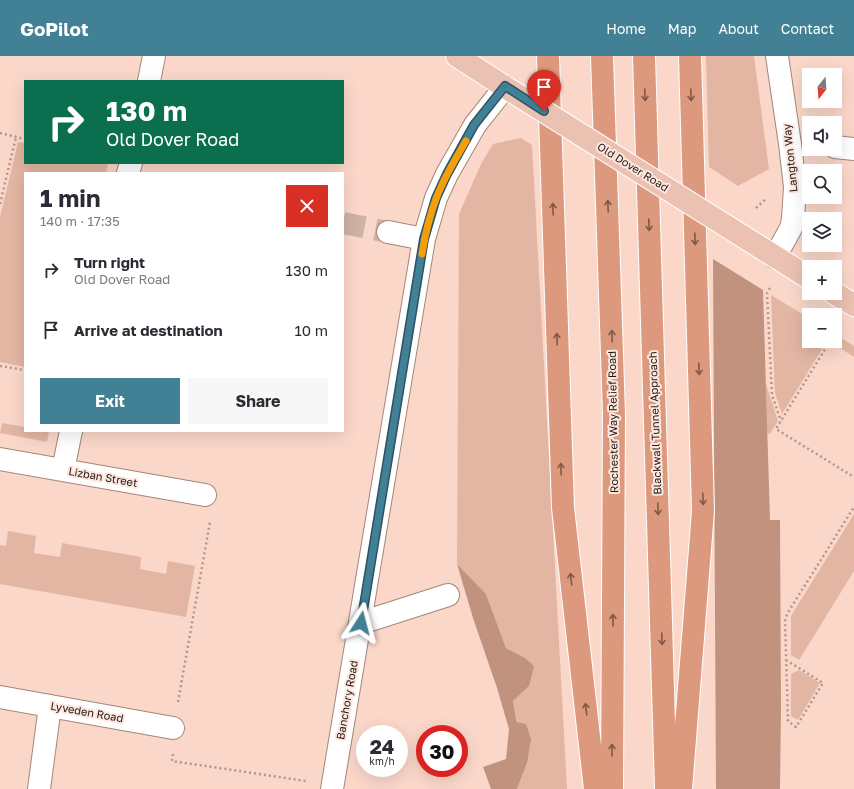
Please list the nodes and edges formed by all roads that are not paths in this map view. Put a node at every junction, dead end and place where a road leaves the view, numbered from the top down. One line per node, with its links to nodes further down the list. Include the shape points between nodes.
1 (154, 56): 8 (street)
2 (457, 56): 9 (main road, Old Dover Road)
3 (548, 56): 30 (highway, one-way to 3, via 563,508)
4 (602, 56): 31 (highway, Rochester Way Relief Road, one-way to 4, via 614,414)
5 (644, 56): 32 (highway, Blackwall Tunnel Approach, one-way to 32)
6 (690, 56): 33 (highway, one-way to 33, via 703,511)
7 (777, 56): 10 (street, Langton Way)
8 (149, 80)
9 (505, 86): 14 (street, Banchory Road, via 474,125 447,174 436,198); 15 (main road, Old Dover Road, bridge)
10 (800, 145): 15 (street, Langton Way, via 793,219 789,232)
11 (842, 148): 12 (street)
12 (854, 149)
13 (388, 232): 14 (street)
14 (424, 239): 24 (street, Banchory Road)
15 (769, 253): 16 (main road, Old Dover Road)
16 (802, 274)
17 (842, 298): 18 (main road)
18 (854, 305)
19 (72, 432): 21 (street)
20 (0, 459): 21 (street, Lizban Street)
21 (63, 470): 22 (street, Lizban Street)
22 (205, 495)
23 (448, 595): 24 (street)
24 (361, 623): 28 (street, Banchory Road)
25 (0, 697): 26 (street, Lyveden Road)
26 (50, 706): 27 (street, Lyveden Road); 29 (street)
27 (173, 728)
28 (333, 787)
29 (38, 789)
30 (595, 789)
31 (612, 789)
32 (666, 789)
33 (681, 789)

